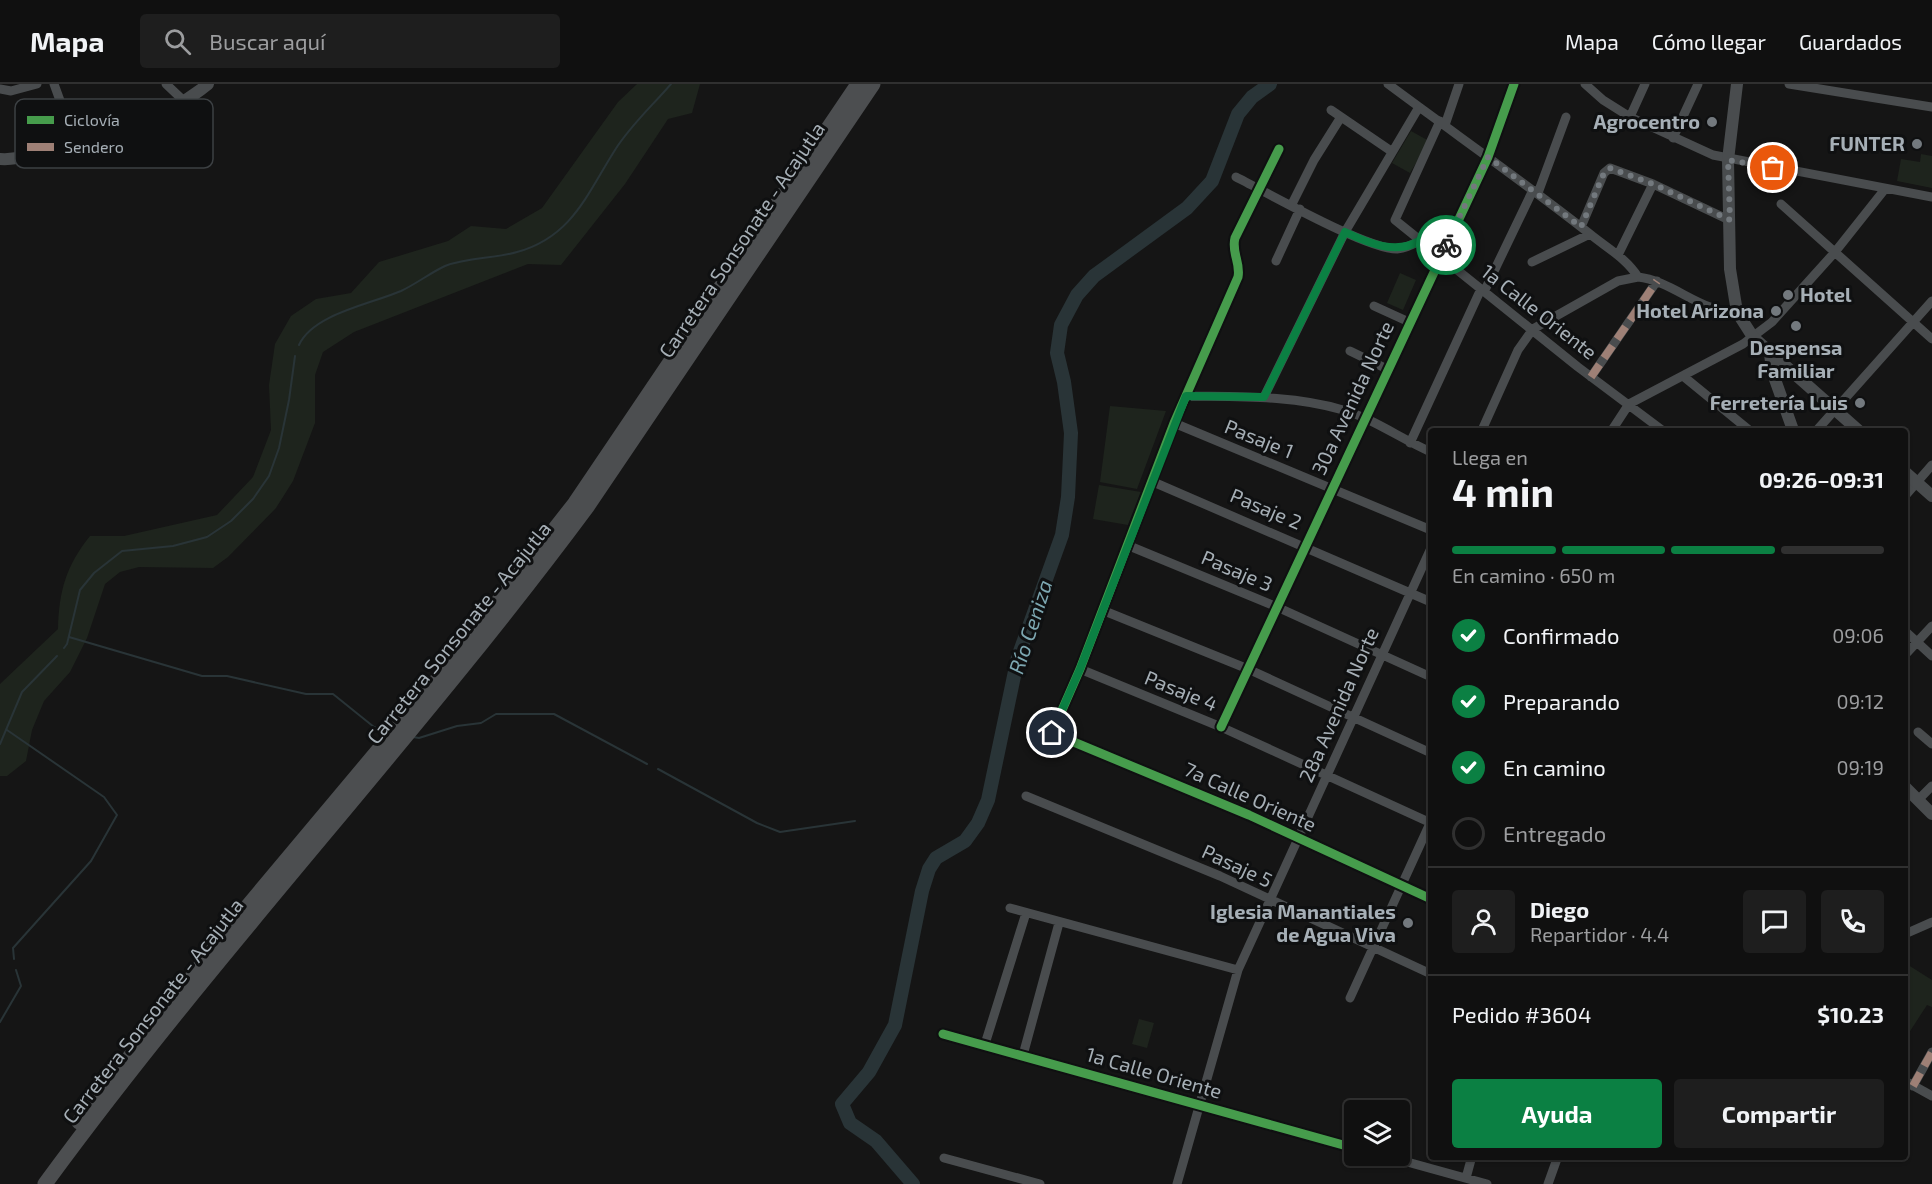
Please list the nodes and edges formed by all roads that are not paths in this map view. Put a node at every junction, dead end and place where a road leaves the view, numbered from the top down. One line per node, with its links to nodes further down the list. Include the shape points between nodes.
1 (37, 84): 15 (street, via 11,91)
2 (54, 84): 17 (street)
3 (166, 84): 18 (street)
4 (208, 84): 19 (street)
5 (858, 84): 146 (highway, via 575,503 432,686 234,922)
6 (873, 84): 147 (highway, Carretera Sonsonate - Acajutla, via 543,566 283,881)
7 (1388, 84): 16 (street)
8 (1459, 84): 26 (street)
9 (1514, 84): 30 (street, 30a Avenida Norte)
10 (1646, 84): 25 (street)
11 (1698, 84): 27 (street)
12 (1737, 84): 33 (street)
13 (1789, 84): 21 (street)
14 (1590, 86): 25 (street)
15 (0, 89)
16 (1402, 89): 20 (street)
17 (59, 99)
18 (181, 99)
19 (188, 99)
20 (1419, 107): 26 (street); 29 (street)
21 (1932, 107)
22 (1330, 110): 23 (street)
23 (1341, 117): 29 (street); 41 (street, via 1314,160)
24 (1566, 117): 38 (street)
25 (1630, 117): 27 (street)
26 (1442, 123): 30 (street); 46 (street, 1a Calle Oriente, via 1395,220)
27 (1673, 138): 33 (street)
28 (1279, 149): 36 (street)
29 (1391, 151): 44 (street)
30 (1488, 157): 38 (street); 49 (street, 30a Avenida Norte)
31 (0, 159): 32 (street)
32 (15, 159)
33 (1728, 160): 37 (street); 42 (street)
34 (1236, 177): 36 (street)
35 (1653, 184): 42 (street); 43 (street, via 1610,168 1604,173); 48 (street)
36 (1259, 188): 41 (street); 68 (street, via 1233,244 1239,263 1238,277)
37 (1885, 189): 39 (street); 47 (street)
38 (1536, 191): 43 (street); 54 (street)
39 (1932, 197)
40 (1781, 204): 47 (street)
41 (1296, 207): 44 (street); 50 (street)
42 (1730, 220): 57 (street)
43 (1581, 227): 45 (street)
44 (1345, 232): 46 (street, via 1396,249); 69 (street)
45 (1590, 234): 48 (street); 51 (street)
46 (1419, 241): 49 (street, 1a Calle Oriente)
47 (1835, 252): 59 (street); 61 (street, via 1772,322)
48 (1618, 255): 52 (street)
49 (1440, 257): 54 (street, 1a Calle Oriente); 58 (street, 30a Avenida Norte)
50 (1276, 261)
51 (1532, 261)
52 (1638, 277): 53 (street); 60 (street, via 1618,281)
53 (1657, 281): 57 (street, via 1720,311); 67 (street)
54 (1483, 291): 60 (street, 1a Calle Oriente); 81 (street)
55 (1932, 301): 59 (street)
56 (1374, 306): 58 (street)
57 (1737, 312): 61 (street)
58 (1409, 322): 65 (street, 30a Avenida Norte)
59 (1913, 323): 62 (street); 71 (street)
60 (1533, 329): 67 (street, 1a Calle Oriente); 74 (street, via 1518,350)
61 (1750, 333): 64 (street); 66 (street)
62 (1932, 339)
63 (1350, 351): 65 (street)
64 (1770, 353): 71 (street); 78 (street, via 1772,371)
65 (1387, 369): 72 (street, 30a Avenida Norte)
66 (1683, 376): 70 (street); 77 (street)
67 (1591, 377): 70 (street, 1a Calle Oriente)
68 (1186, 396): 69 (street); 73 (street)
69 (1264, 397): 72 (street, via 1332,408)
70 (1629, 404): 75 (street); 76 (street, 1a Calle Oriente)
71 (1836, 411): 79 (street); 80 (street)
72 (1364, 418): 81 (street); 87 (street, 30a Avenida Norte)
73 (1174, 423): 85 (street); 87 (street, Pasaje 1)
74 (1483, 428)
75 (1613, 428)
76 (1659, 428)
77 (1747, 428)
78 (1792, 428)
79 (1819, 428)
80 (1856, 428)
81 (1410, 443): 82 (street)
82 (1428, 451)
83 (1932, 465): 86 (street)
84 (1908, 474): 86 (street)
85 (1151, 481): 91 (street); 92 (street, Pasaje 2)
86 (1917, 482): 88 (street); 89 (street)
87 (1331, 488): 90 (street, Pasaje 1); 92 (street, 30a Avenida Norte)
88 (1908, 492)
89 (1932, 496)
90 (1428, 529)
91 (1127, 545): 96 (street, Pasaje 3); 97 (street)
92 (1305, 545): 94 (street, Pasaje 2); 96 (street, 30a Avenida Norte)
93 (1428, 555): 94 (street, 28a Avenida Norte)
94 (1411, 593): 95 (street, Pasaje 2); 102 (street, 28a Avenida Norte)
95 (1428, 601)
96 (1277, 608): 102 (street, Pasaje 3); 105 (street, 30a Avenida Norte)
97 (1102, 610): 104 (street); 105 (street)
98 (1932, 626): 100 (street)
99 (1908, 634): 100 (street)
100 (1918, 642): 101 (street); 103 (street)
101 (1908, 652)
102 (1382, 654): 106 (street, Pasaje 3); 107 (street, 28a Avenida Norte)
103 (1932, 656)
104 (1080, 669): 108 (street, Pasaje 4); 120 (street, 7a Calle Oriente, via 1052,733)
105 (1248, 669): 107 (street); 108 (street, 30a Avenida Norte)
106 (1428, 676)
107 (1354, 717): 111 (street); 112 (street, 28a Avenida Norte)
108 (1221, 727): 112 (street, Pasaje 4)
109 (1918, 732): 110 (street)
110 (1932, 744)
111 (1428, 752)
112 (1328, 774): 118 (street, Pasaje 4); 120 (street, 28a Avenida Norte)
113 (1932, 786): 116 (street)
114 (1908, 791): 116 (street)
115 (1026, 796): 123 (street, Pasaje 5, via 1220,876)
116 (1918, 801): 117 (street)
117 (1932, 814)
118 (1428, 821)
119 (1428, 829): 121 (street)
120 (1298, 838): 121 (street, 7a Calle Oriente); 123 (street, 28a Avenida Norte)
121 (1402, 886): 122 (street, 7a Calle Oriente); 129 (street)
122 (1428, 897)
123 (1269, 901): 129 (street, Pasaje 5); 130 (street, 28a Avenida Norte)
124 (1010, 908): 125 (street)
125 (1026, 914): 126 (street); 134 (street)
126 (1059, 923): 130 (street); 136 (street)
127 (1931, 924): 128 (street)
128 (1908, 931)
129 (1373, 949): 131 (street, Pasaje 5); 132 (street)
130 (1238, 969): 139 (street, 28a Avenida Norte)
131 (1428, 973)
132 (1350, 998)
133 (944, 1034): 134 (street, 1a Calle Oriente)
134 (985, 1044): 136 (street, 1a Calle Oriente)
135 (1932, 1052): 137 (street)
136 (1023, 1055): 139 (street, 1a Calle Oriente)
137 (1909, 1083): 138 (street)
138 (1932, 1096)
139 (1198, 1105): 140 (street, 1a Calle Oriente); 149 (street, 28a Avenida Norte)
140 (1344, 1145)
141 (944, 1158): 148 (street)
142 (1472, 1160): 145 (street)
143 (1557, 1160): 151 (street)
144 (1410, 1163): 145 (street)
145 (1466, 1178): 150 (street)
146 (32, 1184)
147 (45, 1184)
148 (1040, 1184)
149 (1177, 1184)
150 (1487, 1184)
151 (1548, 1184)

